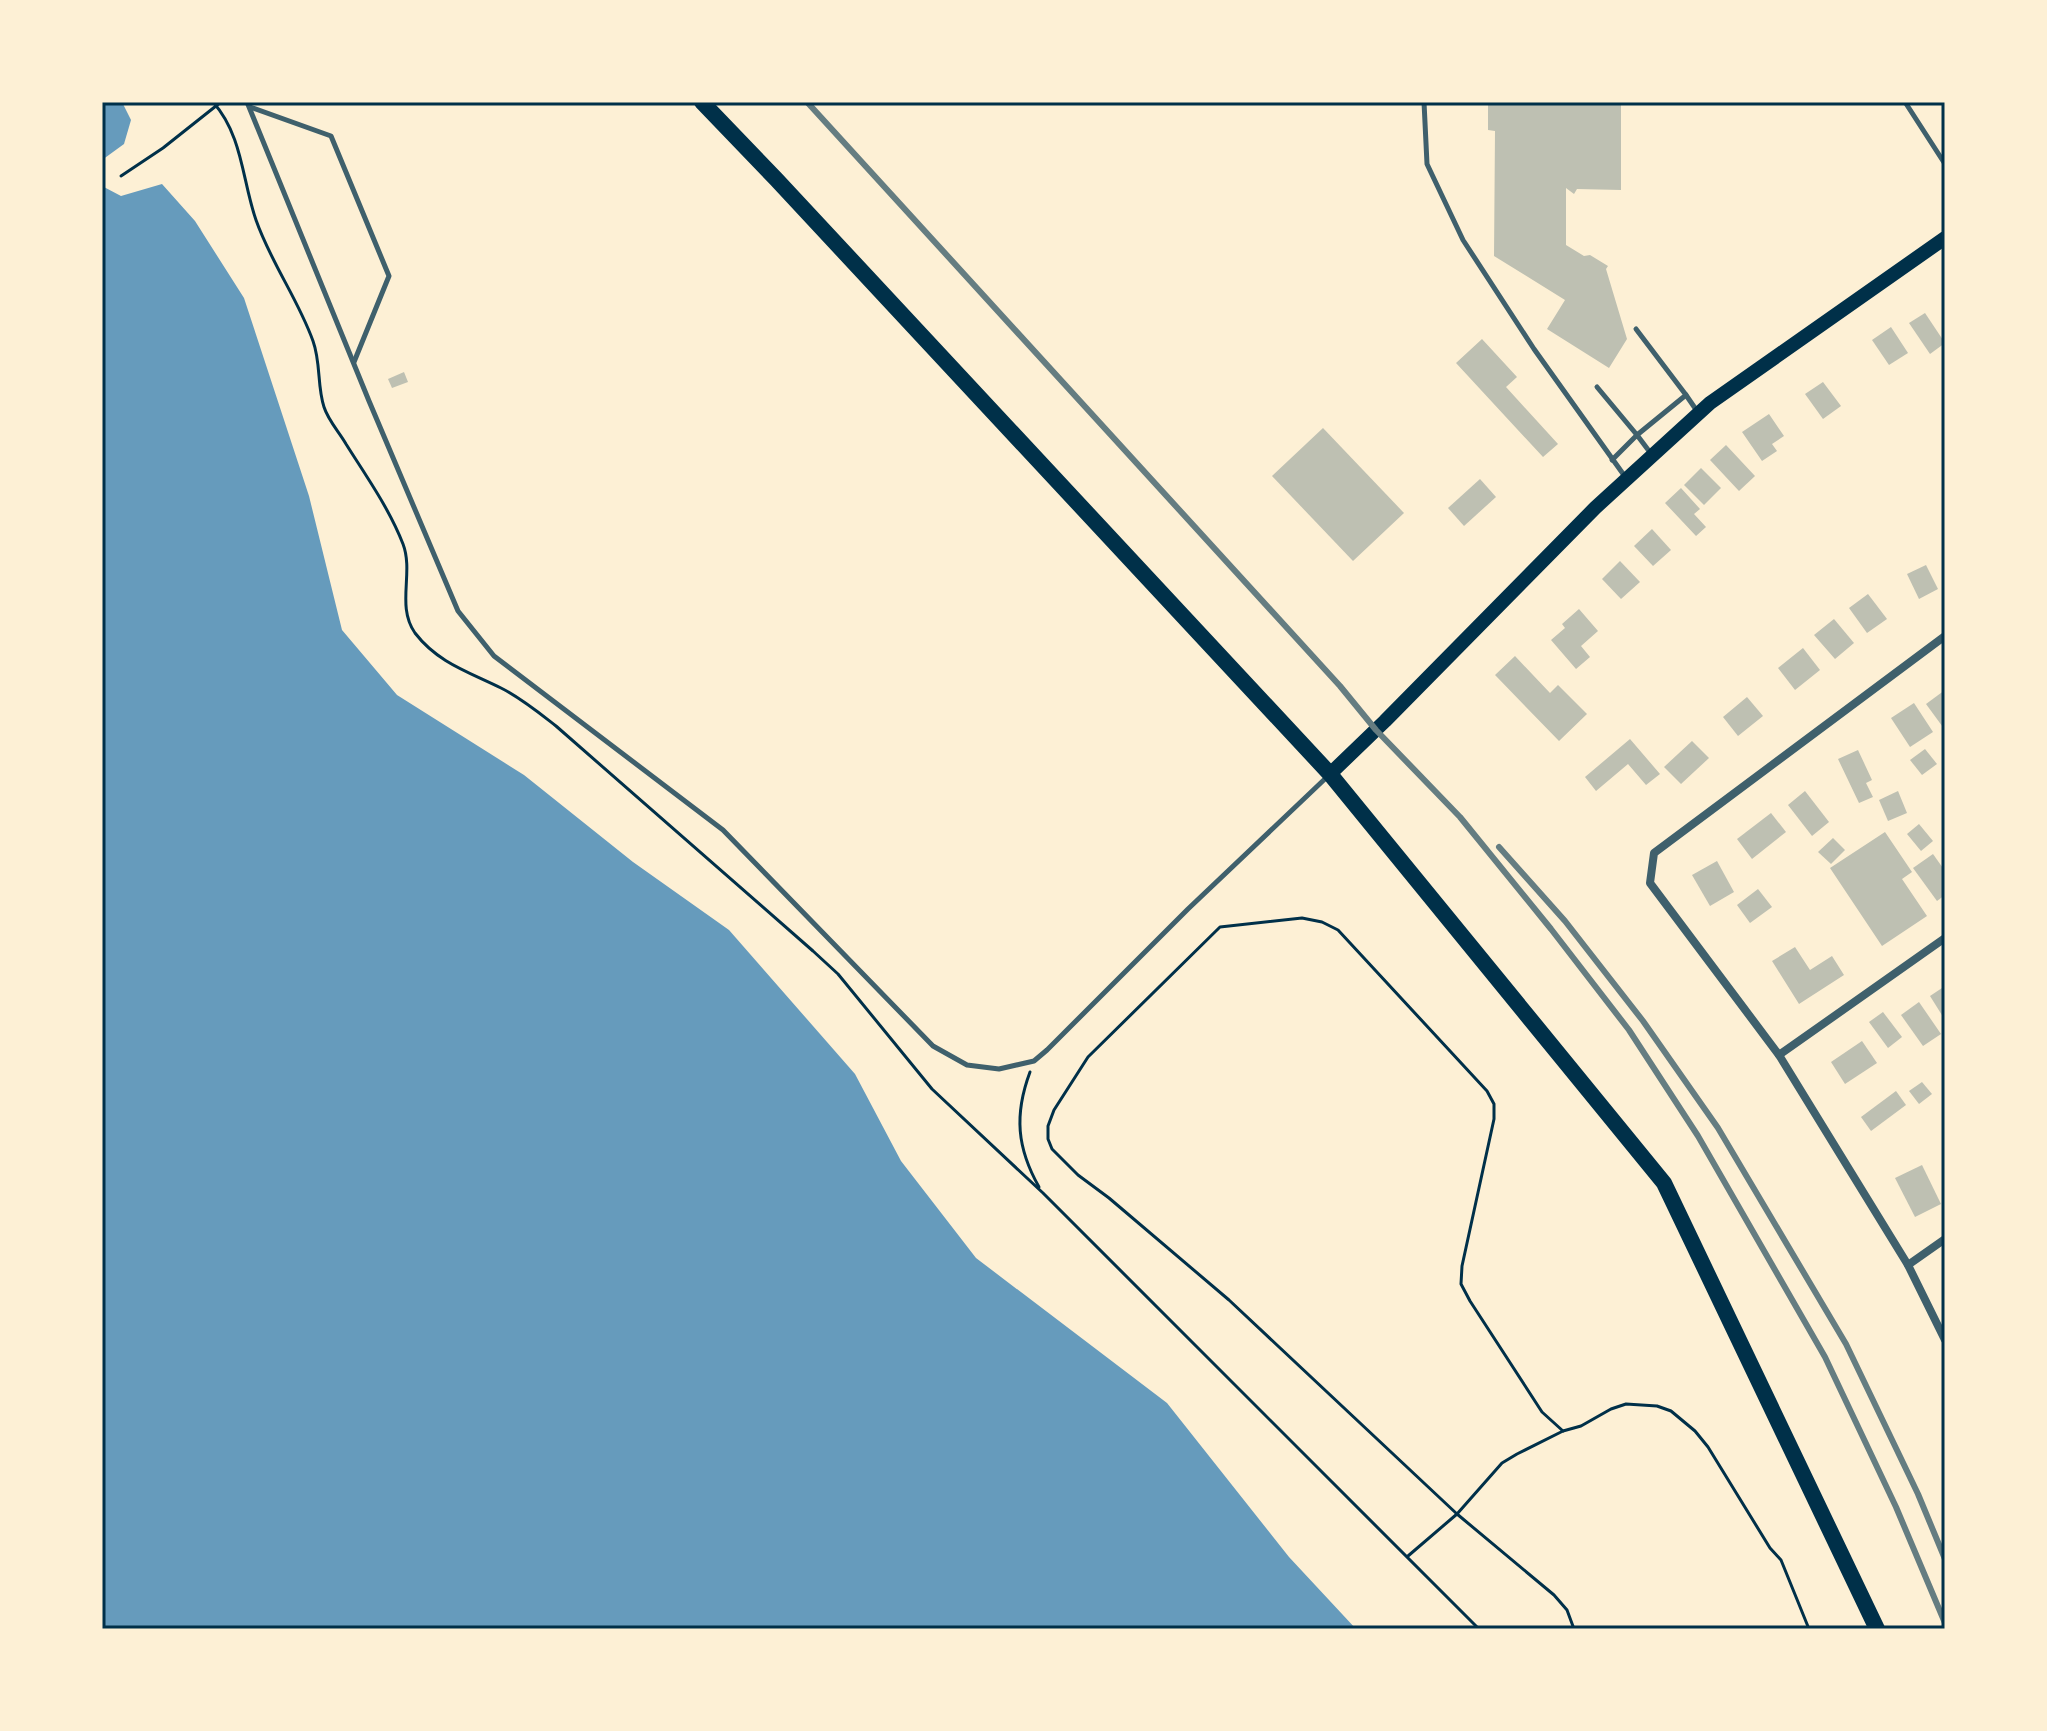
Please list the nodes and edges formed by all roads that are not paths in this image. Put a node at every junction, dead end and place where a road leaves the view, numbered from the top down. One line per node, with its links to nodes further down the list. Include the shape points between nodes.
1 (702, 102): 17 (main road)
2 (1424, 102): 14 (lane, via 1427,164 1463,240)
3 (1905, 102): 5 (lane)
4 (248, 104): 8 (lane); 8 (lane, via 331,136 389,276)
5 (1945, 164)
6 (1945, 238): 11 (main road)
7 (1636, 329): 10 (lane)
8 (354, 364): 17 (lane, via 458,611 494,656 723,830 933,1046 967,1065 999,1069 1034,1061)
9 (1597, 387): 12 (lane)
10 (1686, 395): 11 (lane); 12 (lane)
11 (1700, 413): 13 (main road)
12 (1637, 435): 13 (lane); 14 (lane)
13 (1653, 456): 15 (main road)
14 (1612, 460): 15 (lane)
15 (1626, 479): 17 (main road)
16 (1945, 636): 19 (street, via 1654,853 1650,883)
17 (1330, 774): 23 (main road, via 1664,1183)
18 (1945, 938): 19 (street)
19 (1779, 1055): 21 (street)
20 (1945, 1239): 21 (street)
21 (1908, 1265): 22 (street)
22 (1945, 1340)
23 (1877, 1629)

